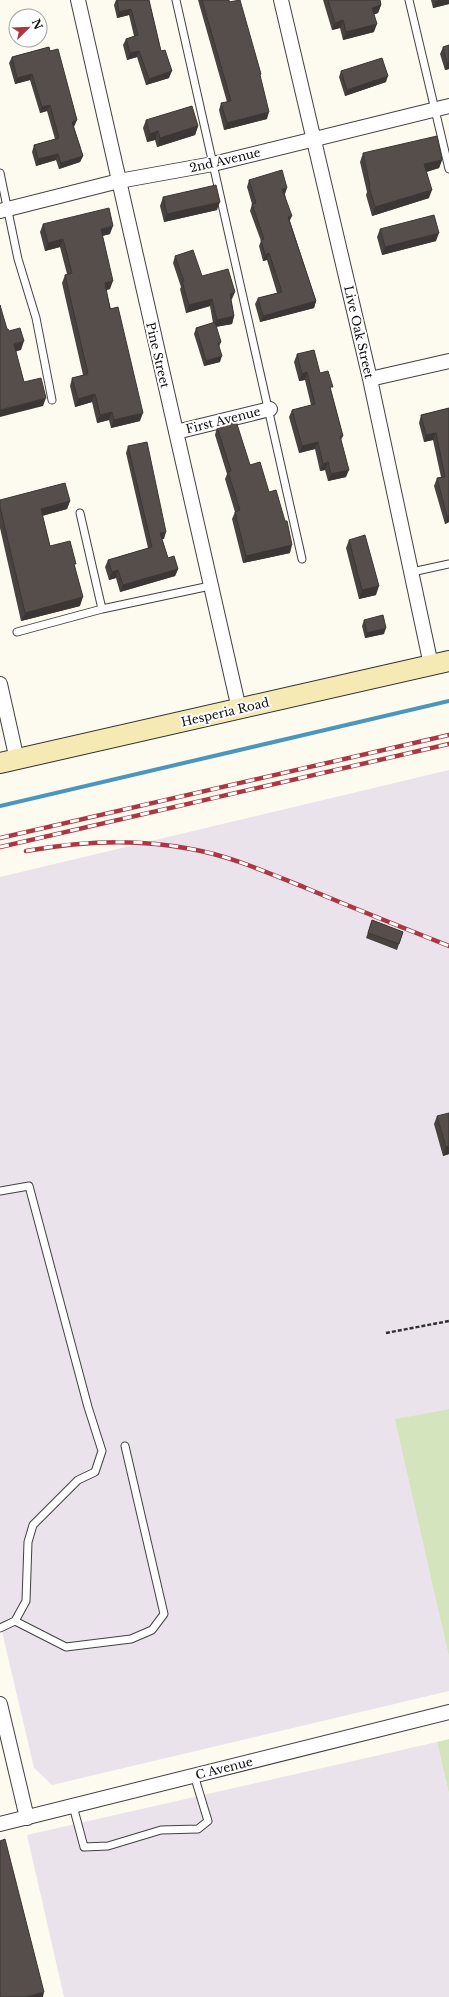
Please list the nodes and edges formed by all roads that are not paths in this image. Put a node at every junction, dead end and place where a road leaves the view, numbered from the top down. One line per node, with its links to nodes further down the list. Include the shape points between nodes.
1 (78, 0): 10 (street, Pine Street)
2 (176, 0): 7 (lane)
3 (281, 0): 6 (street, Live Oak Street)
4 (409, 0): 5 (lane)
5 (442, 108): 6 (street, 2nd Avenue); 8 (lane)
6 (314, 139): 7 (street, 2nd Avenue); 13 (street, Live Oak Street)
7 (213, 164): 10 (street, 2nd Avenue); 15 (lane)
8 (449, 169)
9 (0, 173): 11 (lane)
10 (119, 181): 11 (street, 2nd Avenue); 16 (street, Pine Street)
11 (4, 210): 14 (lane, via 36,318)
12 (449, 361): 13 (street)
13 (370, 379): 20 (street, Live Oak Street)
14 (52, 400)
15 (270, 409): 16 (street, First Avenue); 18 (lane)
16 (176, 432): 21 (street, Pine Street)
17 (80, 513): 22 (lane)
18 (302, 559)
19 (449, 564): 20 (lane)
20 (412, 572): 24 (street, Live Oak Street)
21 (210, 586): 22 (lane); 26 (street, Pine Street)
22 (102, 609): 23 (lane)
23 (17, 632)
24 (440, 663): 26 (main road, Hesperia Road)
25 (0, 684): 27 (street)
26 (239, 709): 27 (main road, Hesperia Road)
27 (8, 762)
28 (0, 1191): 30 (lane, via 29,1186 102,1451 95,1472 78,1480 33,1525 28,1542 26,1601)
29 (125, 1446): 30 (lane, via 164,1614 152,1630 131,1639 66,1647)
30 (15, 1621): 31 (lane)
31 (0, 1628)
32 (0, 1704): 36 (street)
33 (449, 1712): 34 (street, C Avenue)
34 (194, 1775): 35 (street, C Avenue); 35 (lane, via 208,1821 198,1829 161,1830 108,1846 84,1847)
35 (73, 1806): 36 (street, C Avenue)
36 (27, 1818): 37 (street, C Avenue)
37 (0, 1824)

